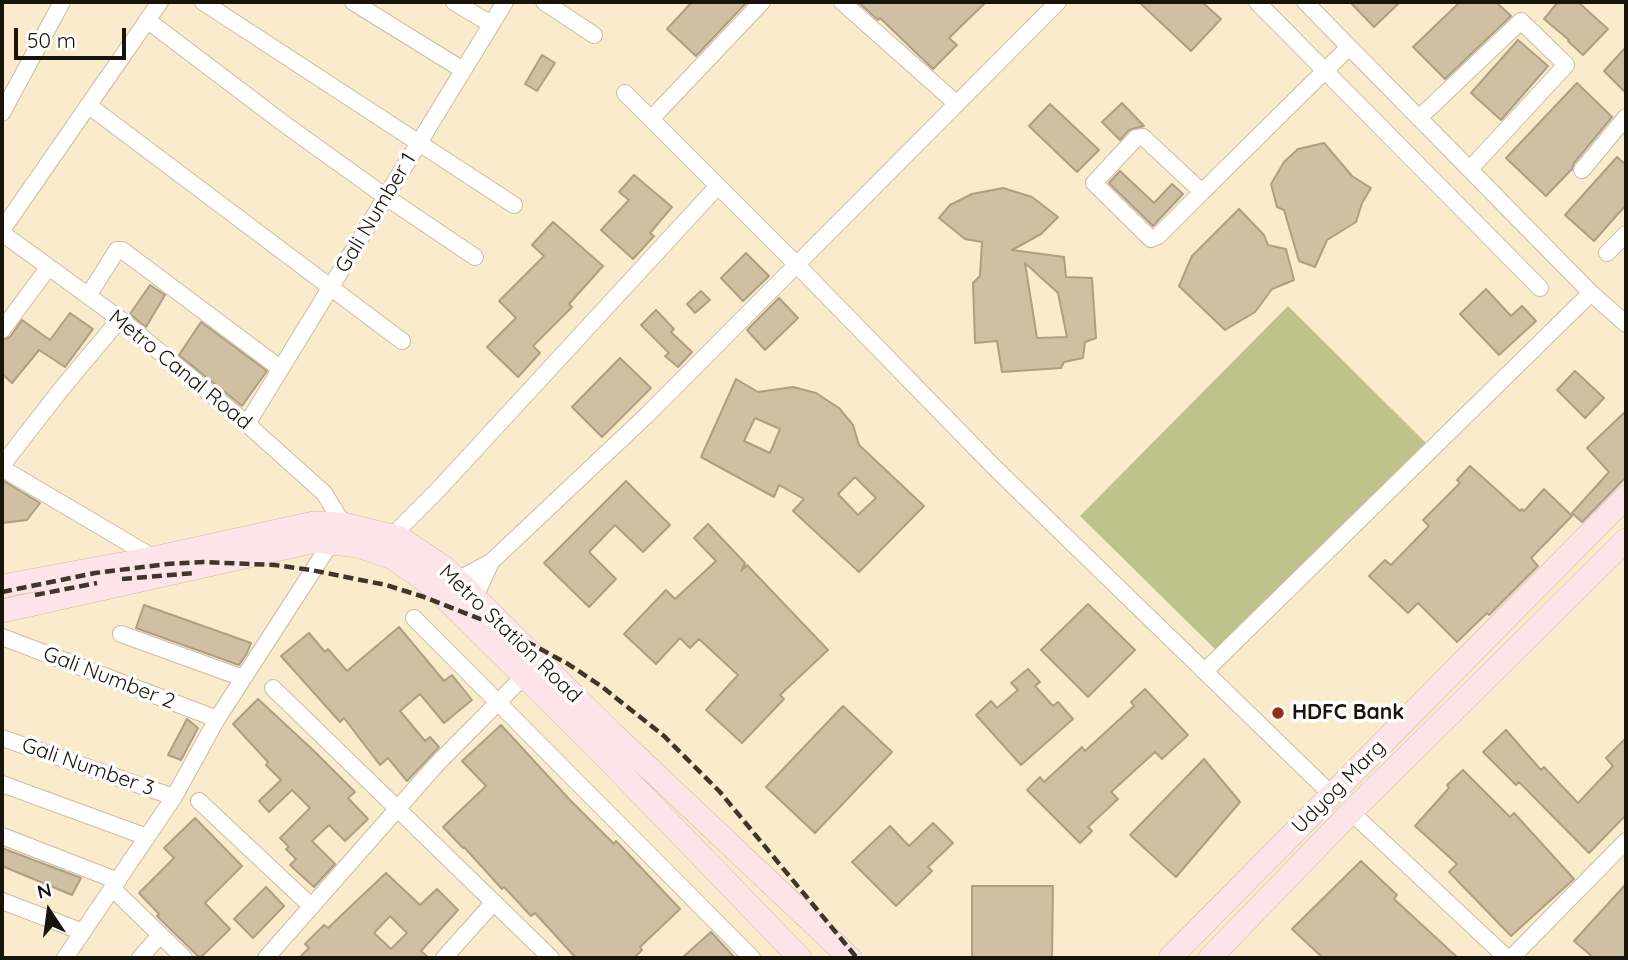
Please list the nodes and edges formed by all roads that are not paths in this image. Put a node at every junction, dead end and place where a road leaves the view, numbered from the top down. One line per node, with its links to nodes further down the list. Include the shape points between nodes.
1 (62, 2): 22 (street)
2 (160, 2): 13 (street)
3 (203, 2): 26 (street)
4 (353, 2): 18 (street)
5 (454, 2): 14 (street)
6 (505, 2): 14 (street, Gali Number 1)
7 (544, 2): 15 (street)
8 (762, 2): 25 (street)
9 (842, 2): 20 (street)
10 (1058, 2): 20 (street)
11 (1257, 2): 17 (street)
12 (1305, 2): 16 (street)
13 (147, 20): 21 (street); 31 (street)
14 (491, 24): 18 (street, Gali Number 1)
15 (594, 35)
16 (1349, 47): 17 (street); 24 (street)
17 (1324, 69): 30 (street); 40 (street)
18 (463, 70): 26 (street, Gali Number 1)
19 (625, 93): 25 (street)
20 (957, 104): 37 (street)
21 (88, 105): 33 (street); 39 (street)
22 (2, 113)
23 (1626, 117): 28 (street)
24 (1419, 118): 27 (street); 27 (street, via 1521,21 1559,58 1566,65)
25 (651, 120): 29 (street)
26 (419, 142): 31 (street, Gali Number 1); 32 (street)
27 (1470, 169): 41 (street)
28 (1582, 170)
29 (717, 187): 37 (street); 51 (street)
30 (1202, 192): 30 (street, via 1143,137 1136,138 1094,183 1151,239)
31 (386, 197): 36 (street); 39 (street, Gali Number 1)
32 (514, 205)
33 (2, 232): 38 (street, Metro Canal Road)
34 (1626, 234): 35 (street)
35 (1607, 253)
36 (475, 257)
37 (797, 265): 54 (street); 62 (street, via 995,468)
38 (48, 268): 42 (street, Metro Canal Road); 45 (street)
39 (330, 288): 46 (street); 47 (street, Gali Number 1)
40 (1540, 288)
41 (1591, 293): 44 (street); 62 (street)
42 (88, 296): 43 (street, Metro Canal Road); 47 (street, via 117,250 122,250)
43 (120, 319): 48 (street, Metro Canal Road); 53 (street, via 3,467)
44 (1626, 324)
45 (2, 330)
46 (402, 341)
47 (281, 369): 48 (street, Gali Number 1)
48 (247, 424): 50 (street, Metro Canal Road, via 324,494)
49 (1626, 496): 70 (street, Udyog Marg)
50 (337, 532): 51 (street, Metro Station Road); 53 (street, Metro Station Road, via 314,523); 58 (street, Metro Station Road, via 316,541); 63 (street, Metro Station Road, via 358,546 393,558 434,587); 64 (street)
51 (392, 536): 55 (street, Metro Station Road)
52 (1626, 540): 74 (street, Udyog Marg)
53 (154, 558): 56 (street, Metro Station Road)
54 (491, 562): 55 (street); 57 (street)
55 (457, 580): 57 (street, Metro Station Road)
56 (2, 586)
57 (475, 597): 84 (street, Metro Station Road)
58 (2, 611)
59 (414, 618): 66 (street)
60 (121, 634): 64 (street)
61 (2, 637): 67 (street, Gali Number 2)
62 (1205, 671): 70 (street)
63 (524, 676): 66 (street); 92 (street, Metro Station Road)
64 (243, 678): 67 (street)
65 (274, 688): 73 (street)
66 (498, 702): 73 (street); 91 (street)
67 (216, 719): 71 (street)
68 (2, 738): 71 (street, Gali Number 3)
69 (2, 784): 76 (street)
70 (1331, 794): 93 (street, Udyog Marg)
71 (174, 797): 76 (street)
72 (200, 801): 81 (street)
73 (398, 808): 80 (street); 81 (street)
74 (1351, 812): 94 (street, Udyog Marg); 95 (street)
75 (2, 836): 78 (street)
76 (147, 837): 78 (street)
77 (1626, 841): 95 (street)
78 (115, 885): 82 (street); 83 (street)
79 (2, 901): 82 (street)
80 (494, 902): 89 (street); 90 (street)
81 (311, 906): 88 (street)
82 (83, 932): 85 (street)
83 (160, 935): 86 (street); 87 (street)
84 (845, 957)
85 (65, 958)
86 (140, 958)
87 (184, 958)
88 (266, 958)
89 (444, 958)
90 (551, 958)
91 (752, 958)
92 (800, 958)
93 (1170, 958)
94 (1210, 958)
95 (1509, 958)

